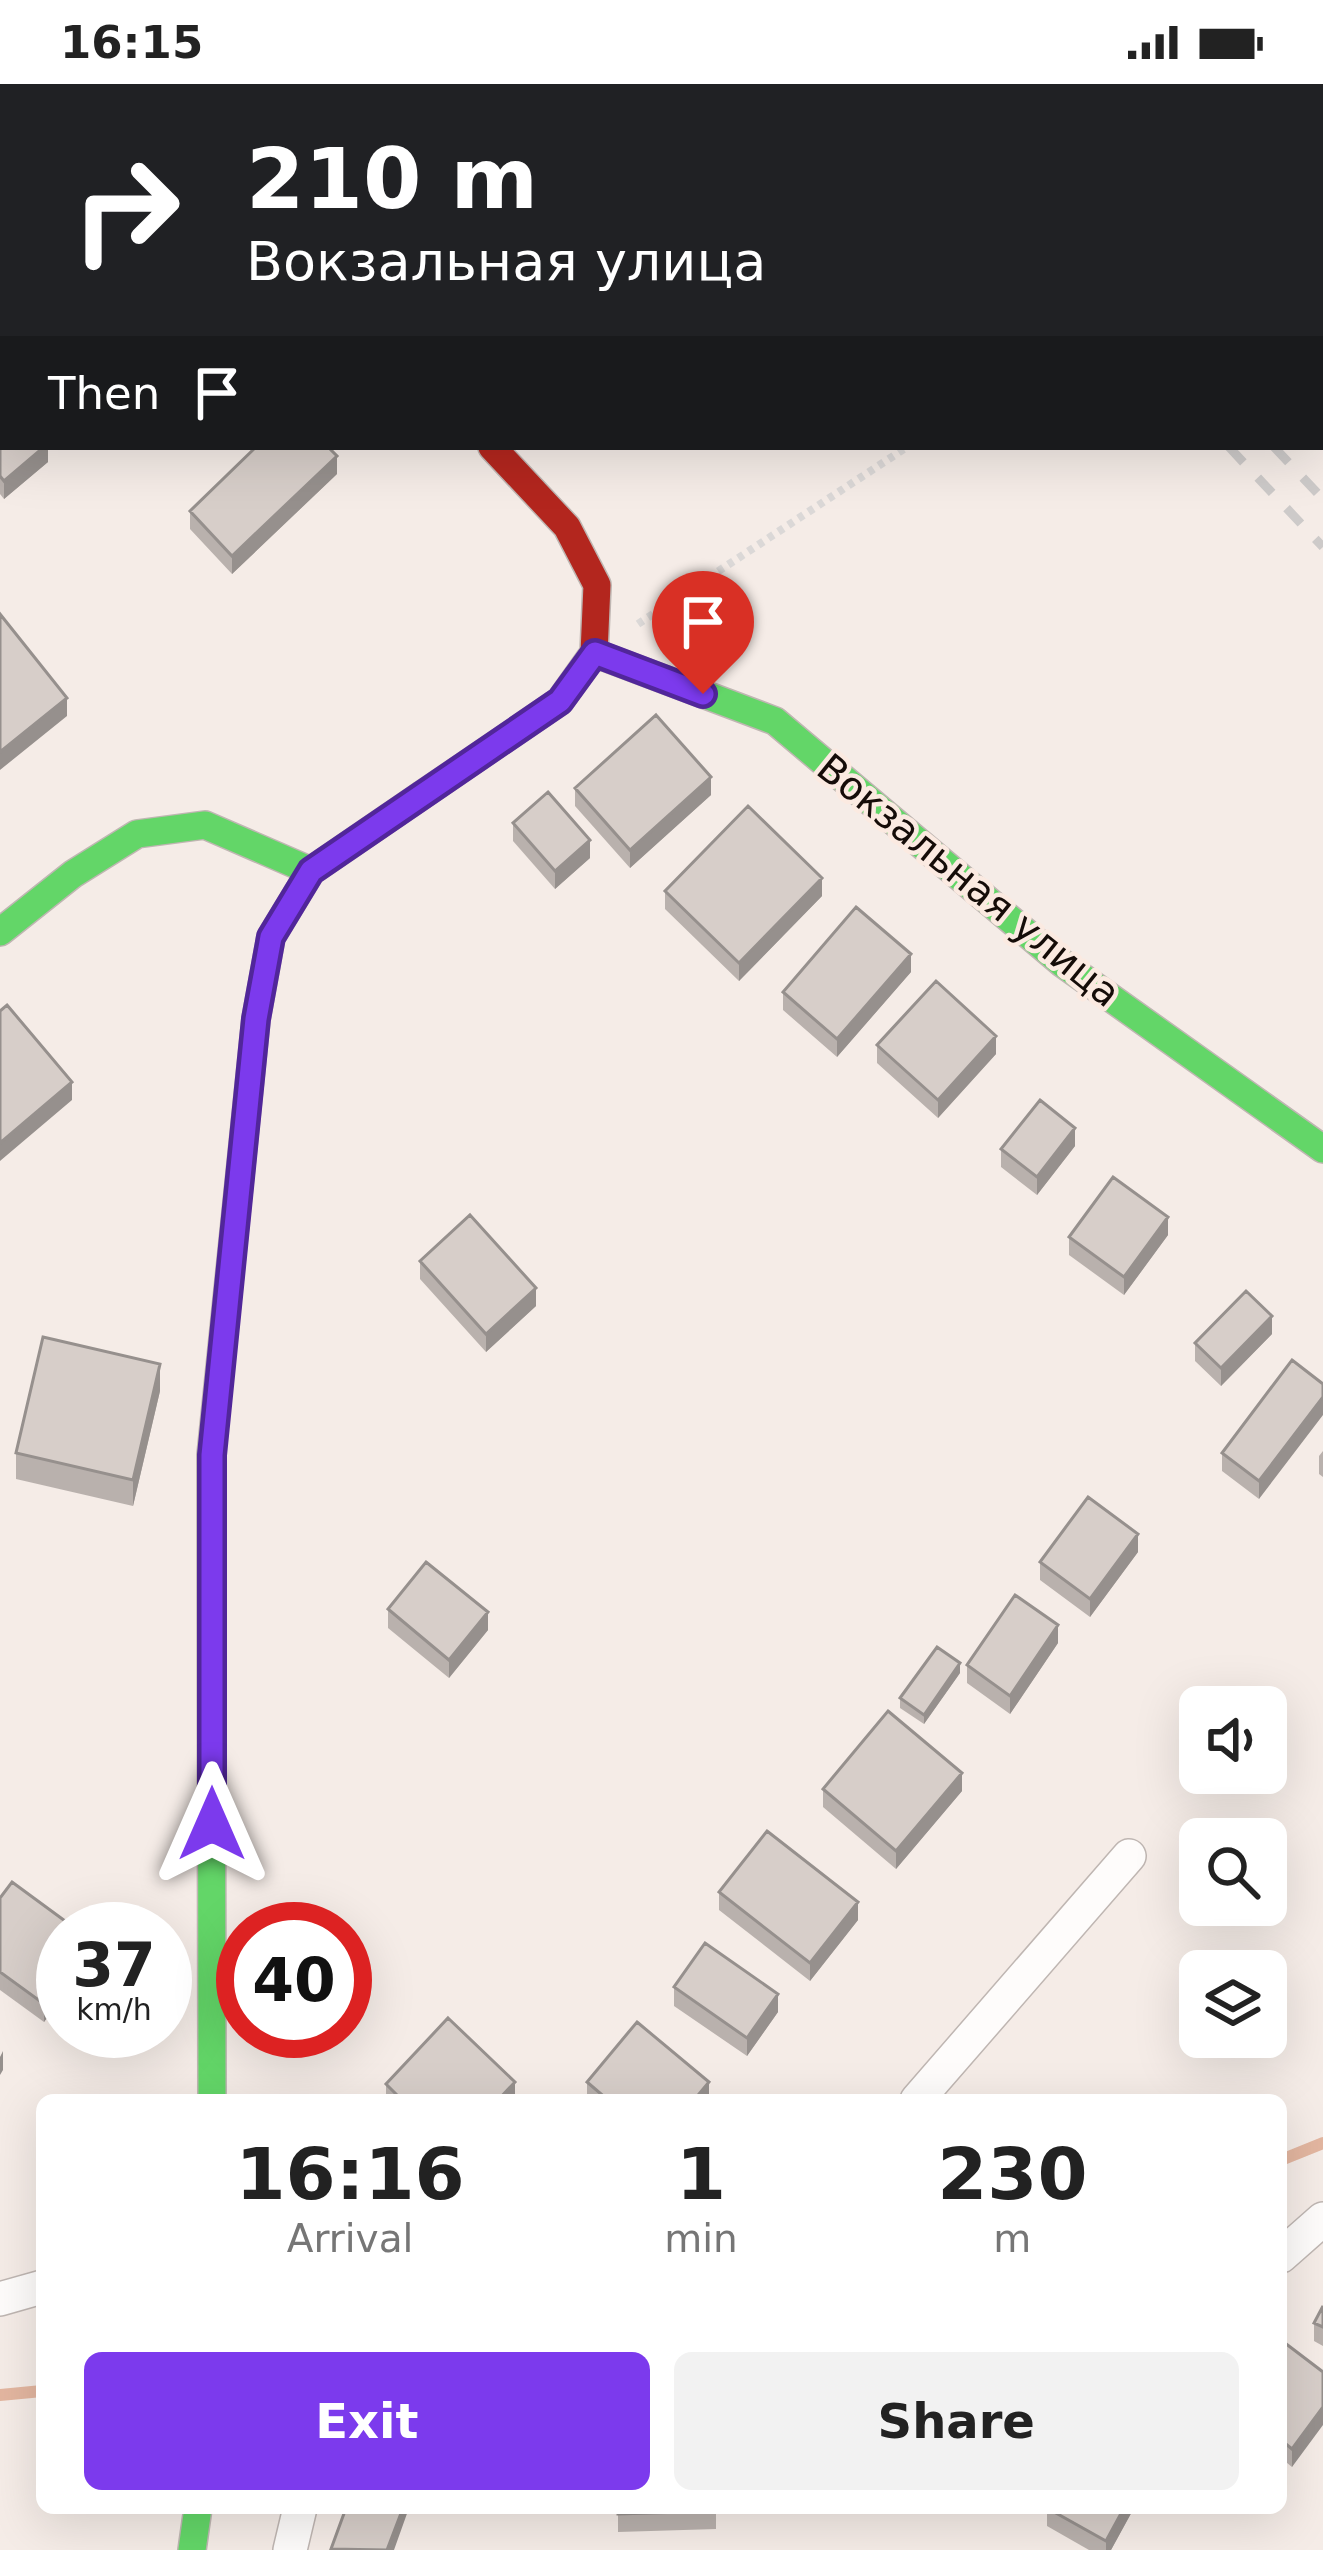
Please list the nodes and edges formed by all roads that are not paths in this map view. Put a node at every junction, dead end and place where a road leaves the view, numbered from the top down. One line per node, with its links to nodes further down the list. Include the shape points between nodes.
1 (495, 450): 2 (street, via 567,526 598,585)
2 (595, 653): 3 (street, via 560,701); 5 (street, Вокзальная улица, via 775,721 1062,963)
3 (311, 871): 4 (street, via 205,825 137,834); 7 (street, via 271,937 256,1019 212,1455)
4 (0, 932)
5 (1323, 1149)
6 (1129, 1856): 8 (street)
7 (212, 2094)
8 (922, 2094)
9 (1323, 2219): 10 (street)
10 (1287, 2251)
11 (36, 2289): 12 (street)
12 (0, 2299)
13 (197, 2514): 15 (street)
14 (299, 2514): 16 (street)
15 (192, 2550)
16 (290, 2550)

